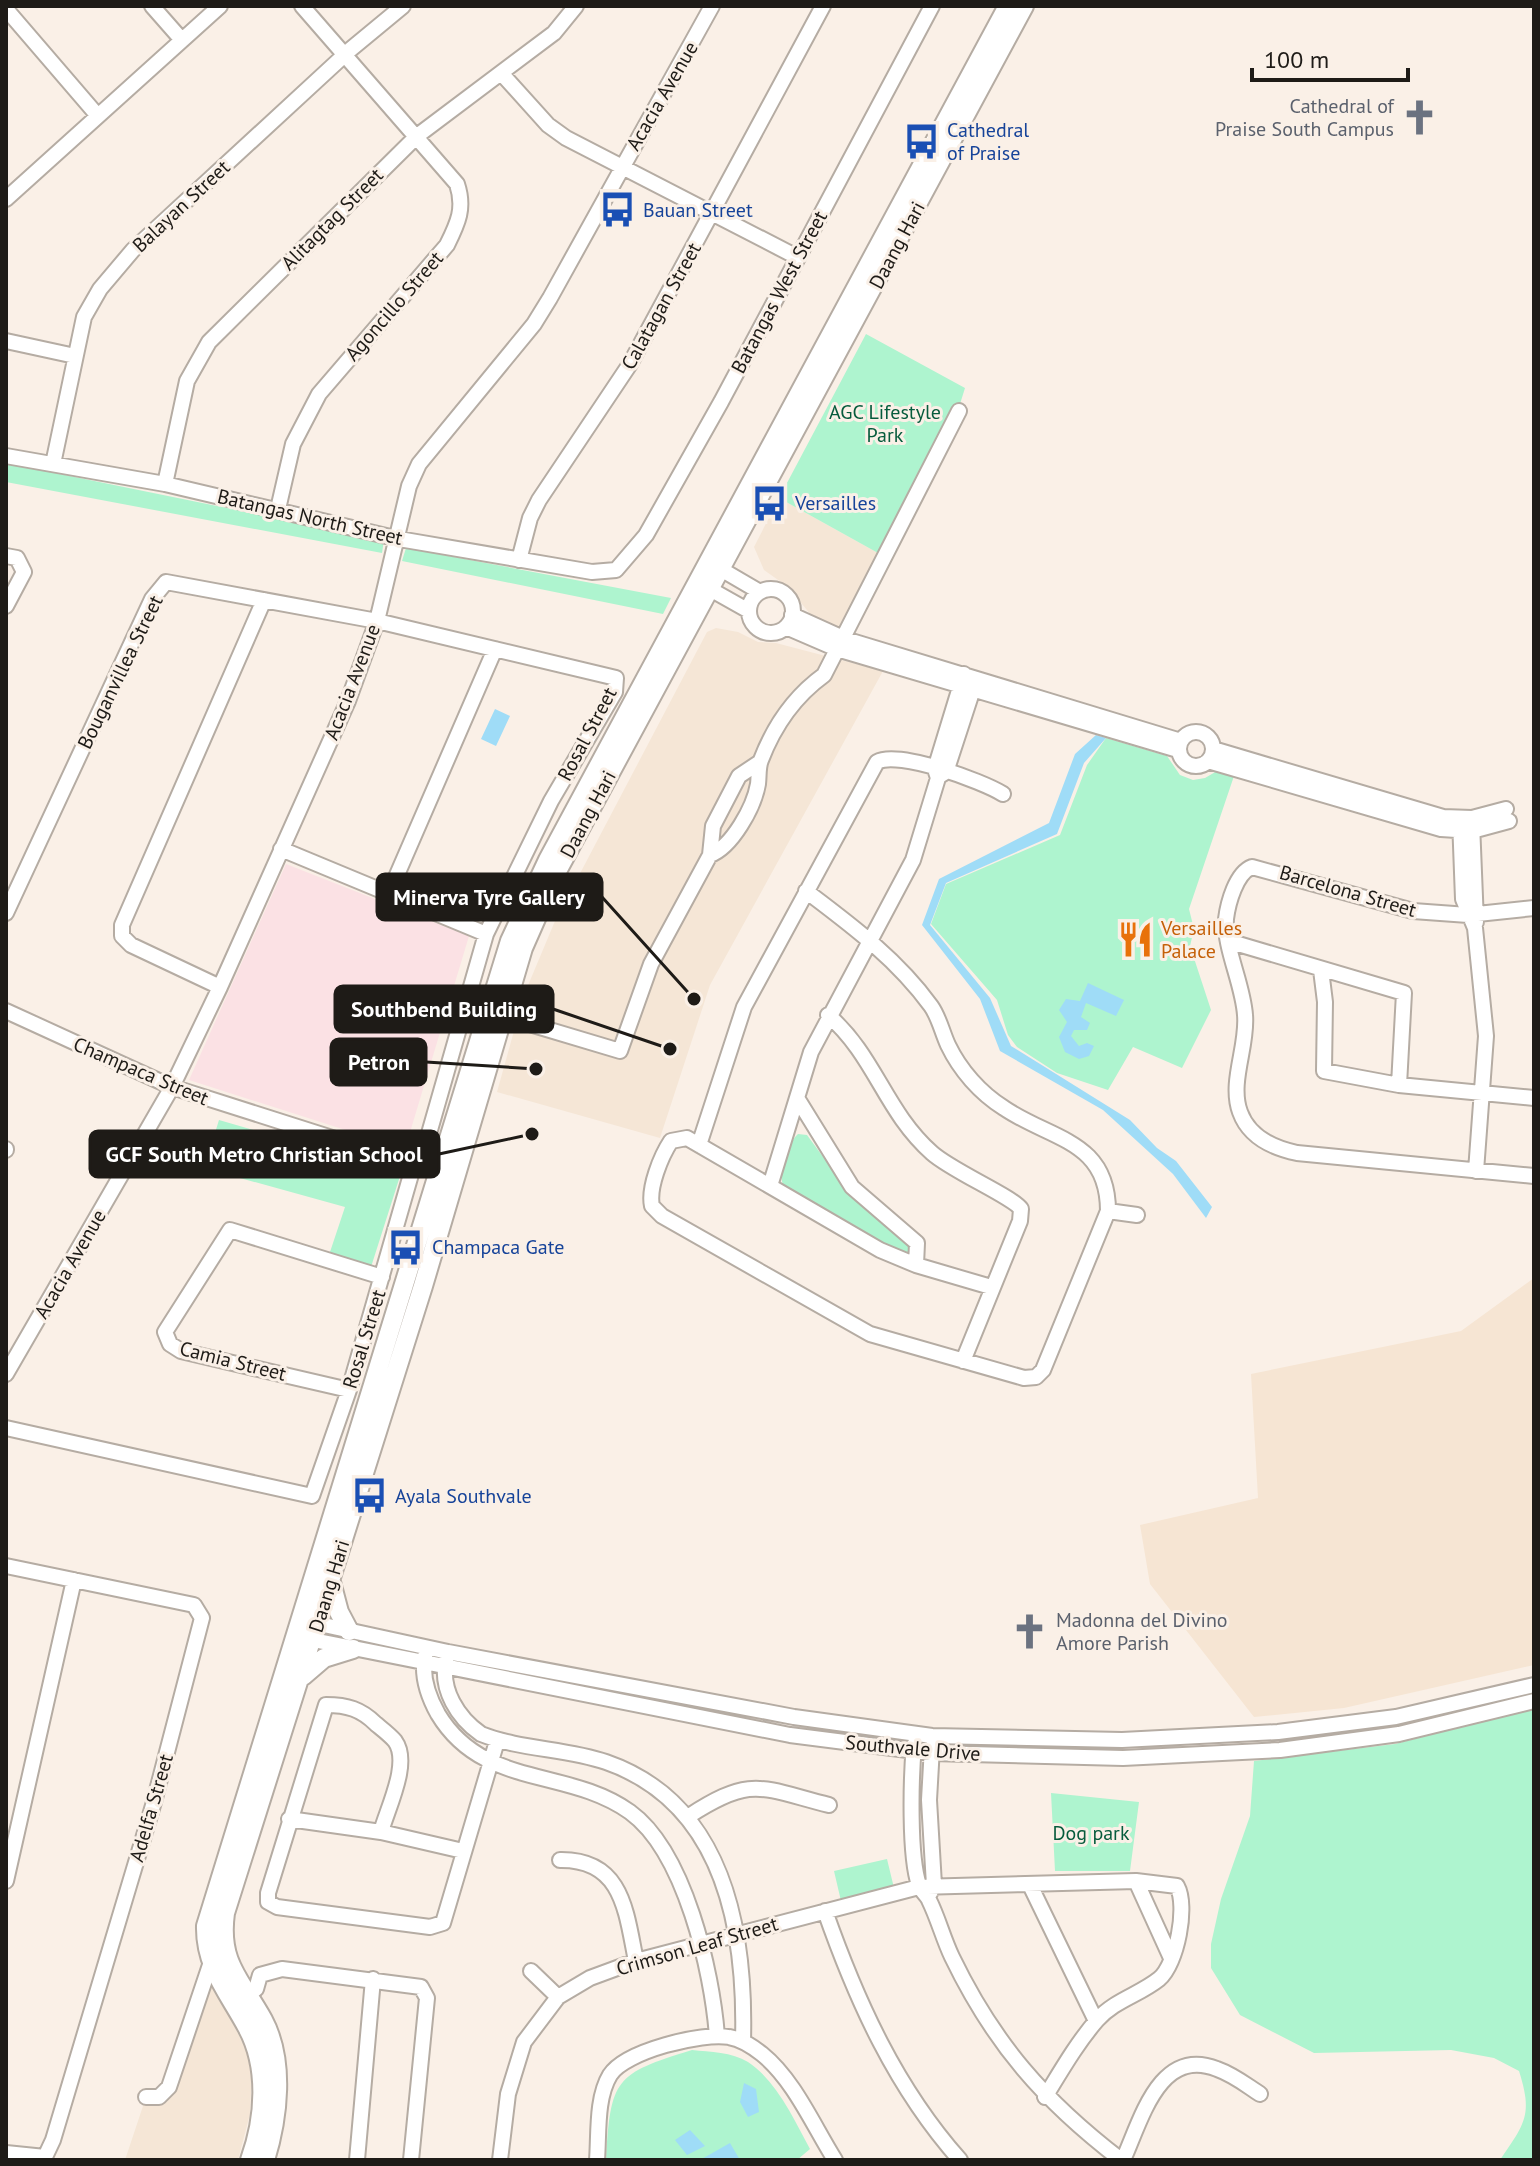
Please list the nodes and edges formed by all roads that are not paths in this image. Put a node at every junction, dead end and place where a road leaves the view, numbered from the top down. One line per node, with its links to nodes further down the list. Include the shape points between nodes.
1 (152, 6): 12 (street)
2 (220, 6): 12 (street)
3 (302, 6): 13 (street, Agoncillo Street)
4 (403, 6): 13 (street, Balayan Street)
5 (576, 6): 14 (street, Alitagtag Street, via 554,33)
6 (712, 6): 17 (street, Acacia Avenue)
7 (823, 6): 19 (street, Calatagan Street)
8 (932, 6): 20 (street, Batangas West Street)
9 (1008, 6): 31 (main road, Daang Hari)
10 (1024, 6): 31 (main road, Daang Hari)
11 (6, 9): 15 (street)
12 (181, 39): 15 (street)
13 (344, 56): 16 (street, Agoncillo Street); 22 (street, Balayan Street, via 133,250 84,317)
14 (502, 74): 16 (street, Alitagtag Street); 17 (street, via 548,125)
15 (98, 116): 18 (street)
16 (417, 136): 26 (street, Alitagtag Street, via 209,342 187,381); 27 (street, Agoncillo Street, via 457,184 463,202 458,223 447,245 319,394 293,444)
17 (623, 166): 19 (street); 28 (street, Acacia Avenue, via 534,324 419,464)
18 (6, 199)
19 (711, 213): 20 (street); 30 (street, Calatagan Street, via 630,364 539,500)
20 (797, 257): 32 (street, Batangas West Street, via 646,535)
21 (6, 341): 22 (street)
22 (75, 356): 25 (street, Balayan Street)
23 (959, 411): 40 (street)
24 (6, 456): 25 (street, Batangas North Street)
25 (53, 464): 26 (street, Batangas North Street)
26 (165, 484): 27 (street, Batangas North Street)
27 (278, 509): 28 (street, Batangas North Street)
28 (399, 539): 30 (street, Batangas North Street); 38 (street, Acacia Avenue)
29 (6, 556): 36 (street, via 17,558 24,572)
30 (519, 560): 32 (street, Batangas North Street, via 592,572)
31 (715, 566): 33 (main road, Daang Hari); 34 (street)
32 (616, 570)
33 (704, 586): 37 (street); 66 (main road, Daang Hari, via 536,913); 73 (main road, Daang Hari, via 515,929)
34 (760, 592): 37 (street); 39 (street, via 781,592 791,602)
35 (264, 600): 38 (street, Bouganvillea Street); 57 (street, Bouganvillea Street, via 166,582 156,594); 63 (street, via 122,925 122,936 131,945)
36 (6, 606)
37 (749, 611): 39 (street, via 754,625 766,632)
38 (377, 621): 41 (street, Rosal Street); 52 (street, Acacia Avenue, via 348,701)
39 (789, 621): 40 (street)
40 (839, 643): 42 (street); 45 (street, via 824,675 792,704)
41 (495, 649): 54 (street); 59 (street, Rosal Street, via 616,678 615,692 551,801)
42 (968, 681): 43 (street); 46 (street)
43 (1180, 745): 44 (street, via 1190,766); 44 (street, via 1186,735 1201,733 1208,737)
44 (1211, 755): 51 (street)
45 (760, 762): 48 (street, via 739,776); 49 (street, via 757,788)
46 (939, 773): 47 (street); 55 (street, via 896,758 877,762); 60 (street, via 913,860)
47 (1003, 794)
48 (724, 804): 49 (street, via 729,819); 53 (street, via 713,826)
49 (744, 814): 53 (street, via 730,841)
50 (1508, 815): 51 (street)
51 (1466, 825): 58 (street, via 1463,899)
52 (281, 849): 54 (street); 63 (street, Acacia Avenue)
53 (710, 855): 66 (street, via 651,964 620,1051)
54 (390, 891): 59 (street)
55 (806, 891): 60 (street); 72 (street, via 744,1007)
56 (1534, 908): 58 (street, Barcelona Street)
57 (6, 913)
58 (1473, 919): 61 (street, Barcelona Street, via 1413,911 1252,867 1239,876 1226,916); 69 (street, via 1486,1036)
59 (486, 934): 73 (street, Rosal Street, via 426,1144)
60 (870, 940): 65 (street); 77 (street, via 933,1008 960,1066 983,1092 1091,1157 1108,1193)
61 (1228, 941): 62 (street); 74 (street, Barcelona Street, via 1246,1018 1237,1099 1240,1114 1263,1141 1297,1153)
62 (1321, 970): 67 (street, via 1324,1071); 67 (street, via 1404,993)
63 (220, 987): 68 (street, Acacia Avenue)
64 (6, 1011): 68 (street, Champaca Street)
65 (828, 1015): 70 (street); 81 (street, via 864,1052 910,1131 954,1171 1021,1209)
66 (503, 1016): 73 (main road, Daang Hari)
67 (1399, 1085): 69 (street)
68 (172, 1087): 73 (street, Champaca Street); 83 (street, Acacia Avenue)
69 (1481, 1094): 71 (street); 74 (street)
70 (797, 1098): 76 (street); 79 (street, via 852,1187 917,1243)
71 (1534, 1098)
72 (699, 1145): 76 (street); 82 (street, via 679,1137 671,1141 651,1194 655,1212 846,1322 895,1343)
73 (434, 1170): 80 (street, Rosal Street); 88 (main road, Daang Hari); 89 (main road, Daang Hari)
74 (1476, 1171): 75 (street, Barcelona Street)
75 (1534, 1176)
76 (770, 1186): 79 (street)
77 (1108, 1211): 78 (street); 82 (street, via 1040,1374 1024,1378)
78 (1137, 1215)
79 (916, 1265): 81 (street)
80 (382, 1277): 84 (street, Rosal Street); 84 (street, Camia Street, via 230,1230 165,1332 181,1351)
81 (991, 1287): 82 (street)
82 (963, 1361)
83 (6, 1374)
84 (349, 1390): 85 (street, Rosal Street, via 312,1496)
85 (6, 1428)
86 (6, 1566): 87 (street, Adelfa Street)
87 (74, 1580): 109 (street); 130 (street, Adelfa Street, via 194,1605 202,1618 154,1802 53,2140 45,2157)
88 (331, 1581): 89 (main road, Daang Hari); 90 (main road)
89 (308, 1630): 90 (street, Southvale Drive); 94 (main road, Daang Hari); 114 (main road, Daang Hari)
90 (351, 1640): 92 (street, Southvale Drive); 94 (main road)
91 (448, 1652): 92 (street, Southvale Drive); 93 (street); 97 (street, Southvale Drive, via 794,1717)
92 (425, 1656): 93 (street, Southvale Drive); 102 (street, via 428,1693 443,1722 469,1751)
93 (445, 1668): 99 (street, via 458,1712 469,1726); 100 (street, Southvale Drive, via 790,1735)
94 (301, 1678): 114 (main road, Daang Hari)
95 (1534, 1685): 98 (street, Southvale Drive, via 1396,1717 1278,1732 1122,1740)
96 (1534, 1701): 101 (street, Southvale Drive, via 1399,1734 1280,1750 1109,1758)
97 (915, 1734): 98 (street, Southvale Drive); 100 (street)
98 (932, 1736): 101 (street)
99 (497, 1741): 102 (street); 104 (street, via 582,1755 636,1773)
100 (914, 1752): 101 (street, Southvale Drive); 112 (street, via 912,1819)
101 (931, 1753): 112 (street)
102 (491, 1764): 107 (street); 116 (street, via 605,1798 631,1813 669,1861)
103 (829, 1805): 104 (street, via 744,1788)
104 (689, 1816): 115 (street, via 717,1865)
105 (289, 1819): 106 (street); 106 (street, via 326,1705 343,1705 363,1712 399,1751 400,1765); 107 (street, via 268,1893 268,1902 277,1907 438,1927)
106 (381, 1832): 107 (street)
107 (463, 1851)
108 (560, 1860): 119 (street, via 597,1866 611,1877)
109 (6, 1881)
110 (1136, 1881): 111 (street, Crimson Leaf Street); 118 (street); 118 (street, Crimson Leaf Street, via 1169,1883 1181,1894 1182,1916)
111 (1030, 1885): 112 (street, Crimson Leaf Street); 124 (street)
112 (927, 1889): 113 (street, Crimson Leaf Street); 129 (street, via 951,1955 979,2008)
113 (825, 1911): 115 (street, Crimson Leaf Street); 138 (street, via 866,2017 905,2089)
114 (218, 1912): 117 (main road)
115 (734, 1936): 116 (street, Crimson Leaf Street); 126 (street)
116 (699, 1945): 119 (street, Crimson Leaf Street); 125 (street)
117 (208, 1950): 123 (main road); 123 (main road, via 228,1960); 128 (street, via 169,2087 159,2097)
118 (1171, 1958): 124 (street, via 1160,1978 1127,1995)
119 (636, 1961): 122 (street, Crimson Leaf Street)
120 (531, 1971): 122 (street)
121 (373, 1979): 123 (street, via 275,1970 260,1975 256,1989); 133 (street); 134 (street, via 421,1987 427,1998)
122 (558, 1997): 135 (street, Crimson Leaf Street, via 524,2042 513,2069)
123 (240, 2000): 131 (main road, via 262,2074 261,2113); 132 (main road, via 263,2020 274,2047 276,2095)
124 (1096, 2021): 129 (street)
125 (717, 2036): 126 (street); 136 (street, via 695,2037 615,2068 604,2090)
126 (743, 2041): 137 (street, via 777,2067)
127 (1260, 2094): 139 (street, via 1214,2067 1191,2064 1167,2074)
128 (146, 2097)
129 (1045, 2097): 139 (street)
130 (6, 2153)
131 (250, 2160)
132 (265, 2160)
133 (357, 2160)
134 (411, 2160)
135 (500, 2160)
136 (597, 2160)
137 (835, 2160)
138 (960, 2160)
139 (1122, 2160)

